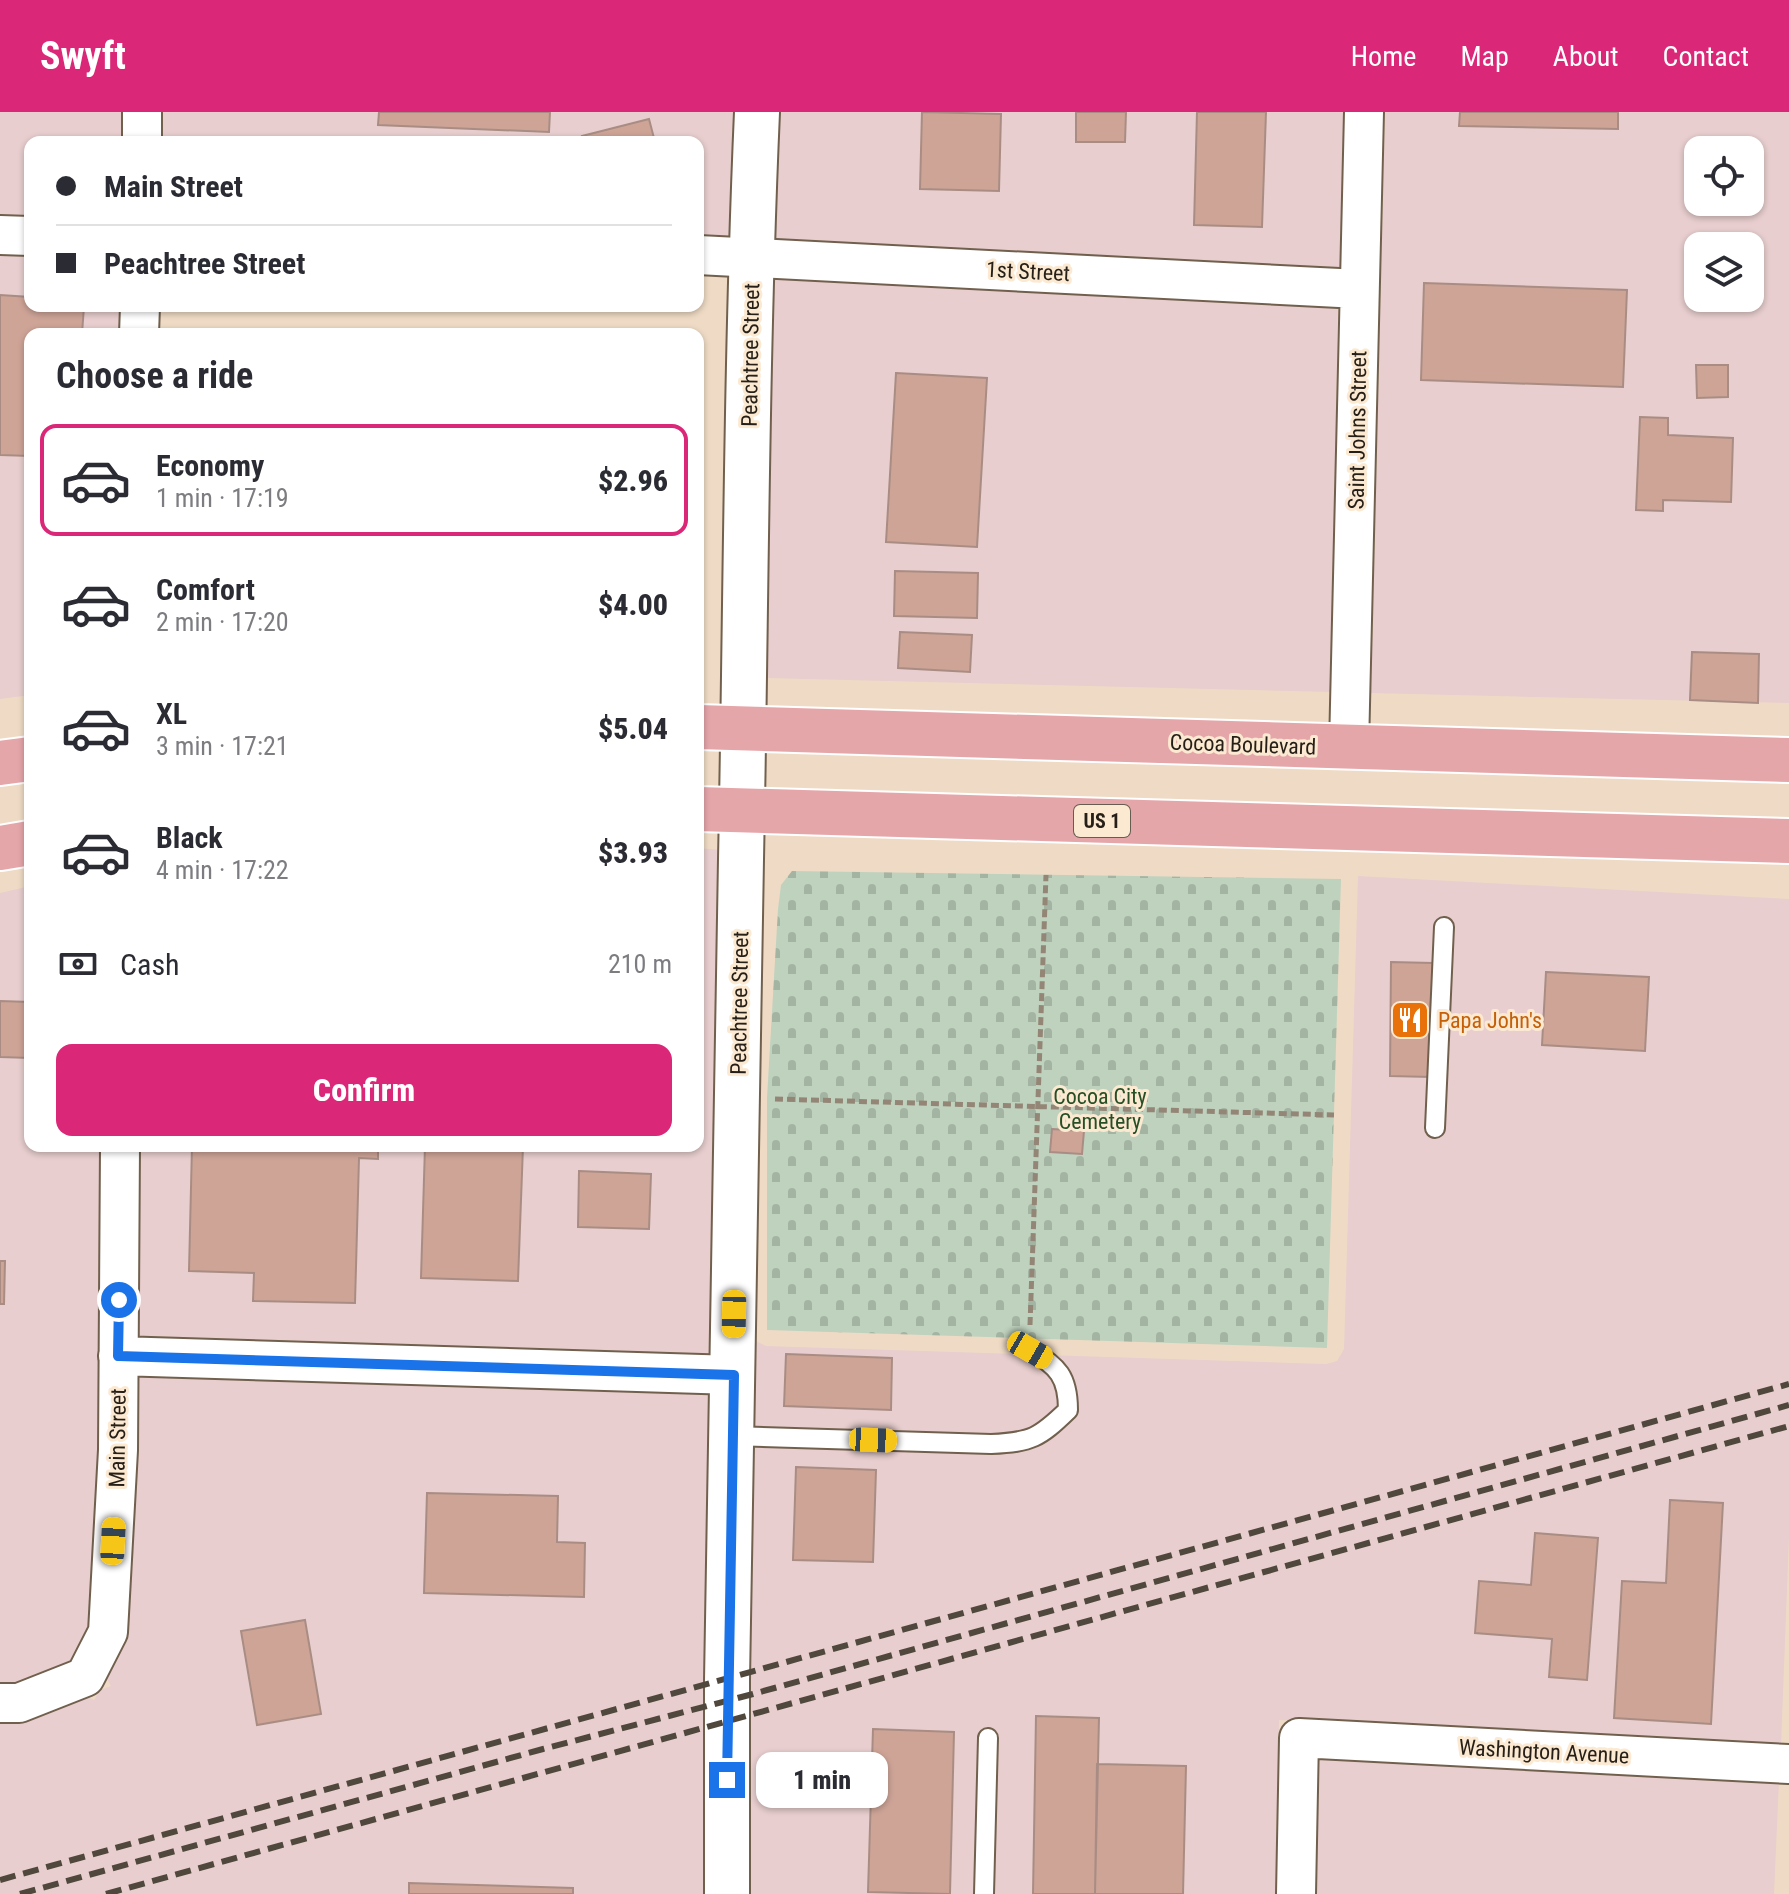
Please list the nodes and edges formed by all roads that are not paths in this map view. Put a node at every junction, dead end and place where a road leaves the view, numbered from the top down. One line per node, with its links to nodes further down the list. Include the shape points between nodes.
1 (142, 112): 4 (street)
2 (757, 112): 8 (street, Peachtree Street)
3 (1364, 112): 9 (street, Saint Johns Street)
4 (142, 136)
5 (0, 235): 6 (street)
6 (24, 236)
7 (704, 255): 8 (street, 1st Street)
8 (751, 257): 9 (street, 1st Street); 11 (street, Peachtree Street)
9 (1359, 289): 12 (street, Saint Johns Street)
10 (704, 727): 11 (main road, Cocoa Boulevard)
11 (745, 729): 12 (main road, Cocoa Boulevard); 17 (street, Peachtree Street)
12 (1349, 747): 14 (main road, Cocoa Boulevard)
13 (24, 760): 15 (main road)
14 (1789, 760)
15 (0, 763)
16 (704, 809): 17 (main road, US 1)
17 (742, 811): 18 (main road, US 1); 26 (street, Peachtree Street)
18 (1789, 841)
19 (24, 844): 20 (main road)
20 (0, 848)
21 (1444, 927): 22 (lane)
22 (1435, 1128)
23 (120, 1152): 25 (street, Main Street)
24 (1030, 1350): 27 (lane, via 1058,1370 1068,1387 1068,1410 1044,1433 1021,1442)
25 (118, 1356): 26 (street); 28 (street, Main Street, via 108,1632 85,1677 19,1703)
26 (734, 1375): 27 (street, Peachtree Street)
27 (732, 1436): 31 (street, Peachtree Street)
28 (0, 1703)
29 (988, 1738): 32 (lane)
30 (1789, 1764): 33 (street, Washington Avenue, via 1299,1738)
31 (727, 1894)
32 (984, 1894)
33 (1296, 1894)

